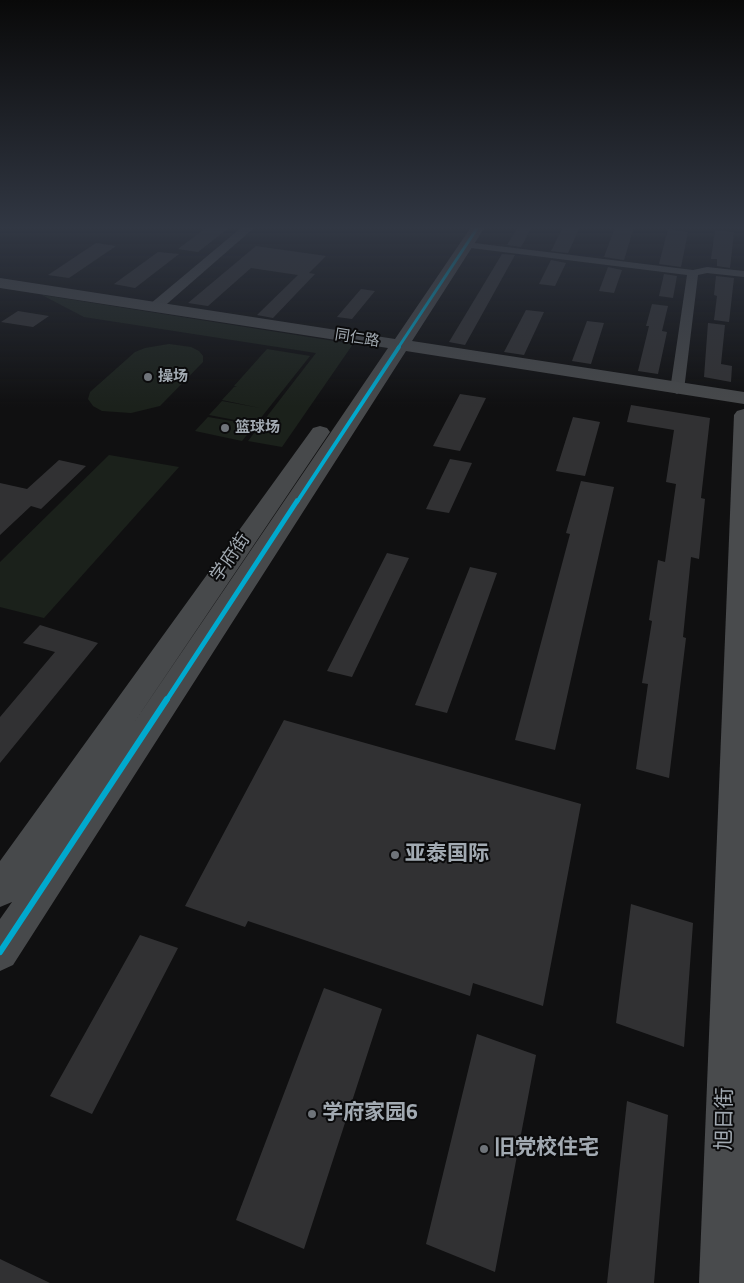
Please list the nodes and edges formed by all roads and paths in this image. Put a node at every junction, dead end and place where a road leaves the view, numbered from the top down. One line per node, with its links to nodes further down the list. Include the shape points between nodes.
1 (19, 287): 7 (main road, 同仁路)
2 (19, 287): 9 (main road, 同仁路)
3 (179, 287): 7 (street)
4 (425, 287): 8 (main road)
5 (430, 287): 9 (main road, 学府街)
6 (691, 287): 10 (street)
7 (155, 307): 9 (main road, 同仁路)
8 (404, 312)
9 (390, 342): 10 (main road, 同仁路); 13 (main road, 学府街); 14 (main road, 学府街)
10 (678, 389): 11 (main road, 同仁路)
11 (744, 399)
12 (744, 415): 15 (main road, 旭日街)
13 (0, 890)
14 (0, 952)
15 (722, 1283)

